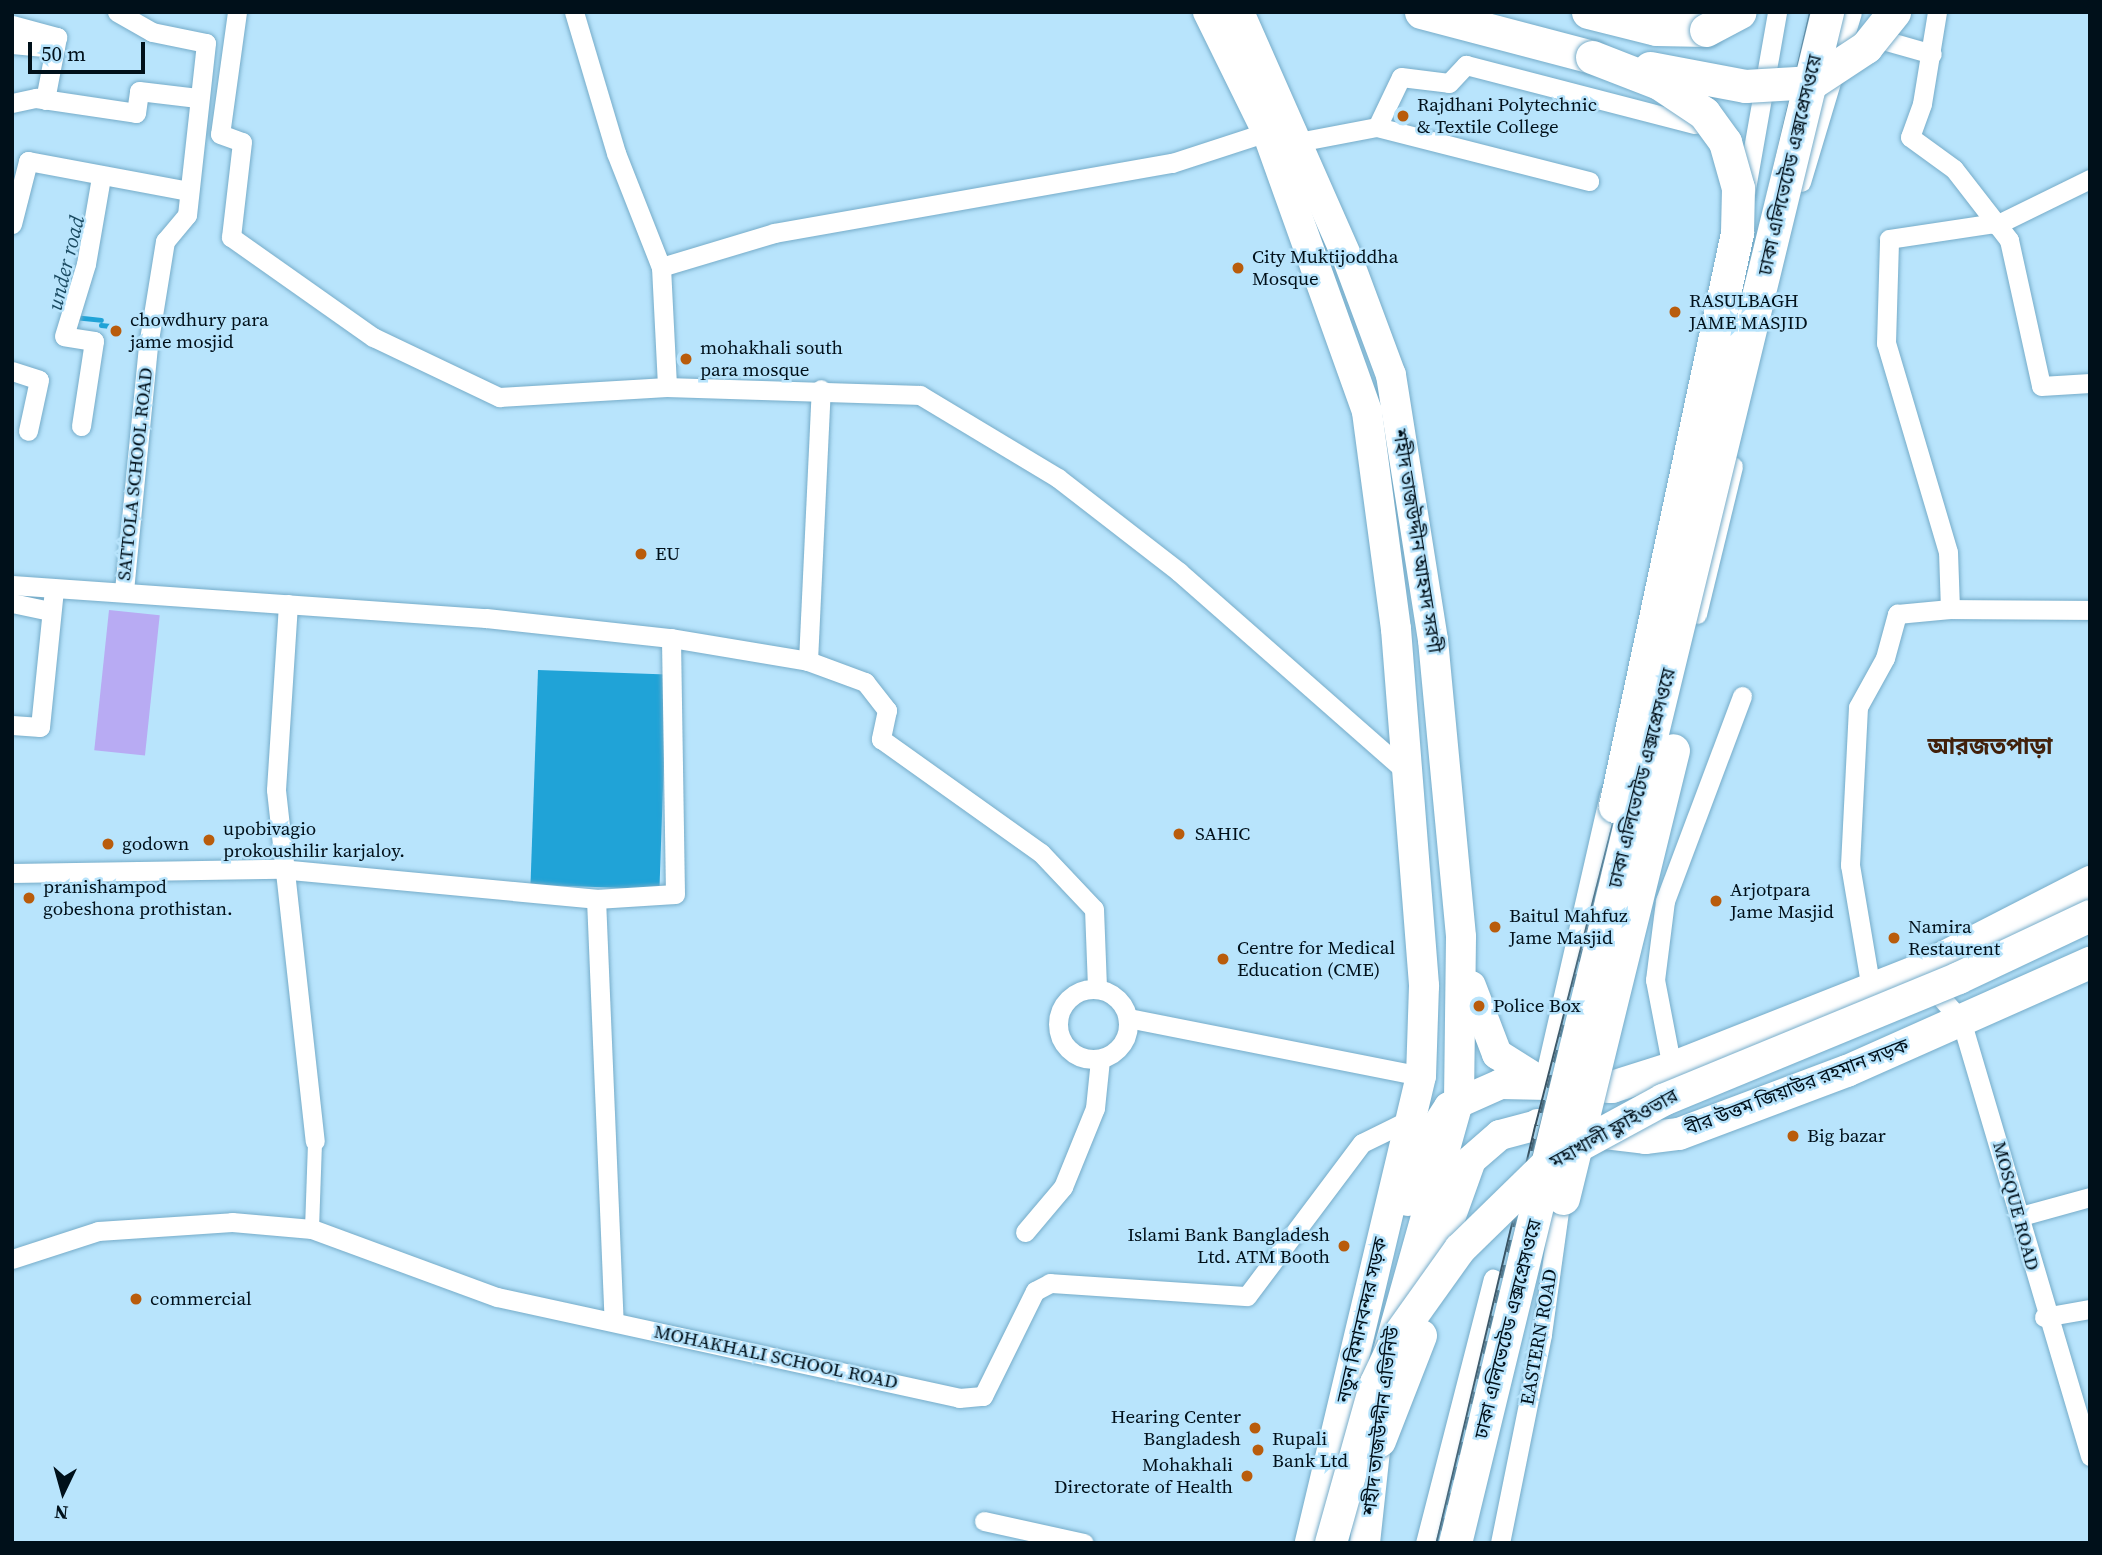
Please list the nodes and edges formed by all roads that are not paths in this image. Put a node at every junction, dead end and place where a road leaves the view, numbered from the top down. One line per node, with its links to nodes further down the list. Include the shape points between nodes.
1 (117, 12): 20 (street, SATTOLA SCHOOL ROAD, via 152,32 206,43)
2 (237, 12): 36 (street, via 220,134 242,142 234,239 373,337 491,395 573,397)
3 (574, 12): 33 (street, via 616,153)
4 (1208, 12): 25 (main road, শহীদ তাজউদ্দীন আহমদ সরণী)
5 (1239, 12): 26 (main road, শহীদ তাজউদ্দীন আহমদ সরণী)
6 (1421, 12): 19 (highway)
7 (1588, 12): 9 (highway, bridge, via 1656,29 1706,30)
8 (1729, 12): 13 (street)
9 (1741, 12)
10 (1827, 12): 58 (highway, ঢাকা এলিভেটেড এক্সপ্রেসওয়ে, bridge)
11 (1850, 12): 69 (street, via 1759,334 1722,520); 94 (highway, ঢাকা এলিভেটেড এক্সপ্রেসওয়ে, bridge)
12 (1937, 12): 18 (street)
13 (1776, 18): 69 (street, via 1752,163)
14 (12, 25): 17 (street, via 57,37)
15 (1885, 25): 18 (street); 19 (highway, bridge, via 1852,59 1793,85 1745,86)
16 (12, 44): 17 (street)
17 (55, 48): 21 (street)
18 (1932, 54): 32 (street, via 1910,137 1954,169)
19 (1592, 57): 58 (highway, bridge, via 1677,93 1715,125 1735,169 1739,211 1619,778)
20 (198, 97): 21 (street, via 139,91 136,113); 30 (street, SATTOLA SCHOOL ROAD)
21 (45, 100): 22 (street)
22 (12, 103)
23 (1693, 124): 24 (street, via 1466,65 1449,83 1401,77)
24 (1377, 127): 26 (street); 29 (street)
25 (1267, 132): 33 (street, via 1172,163 774,233); 52 (main road, শহীদ তাজউদ্দীন আহমদ সরণী, via 1367,412)
26 (1298, 142): 60 (main road, শহীদ তাজউদ্দীন আহমদ সরণী, via 1391,375 1433,640)
27 (101, 177): 30 (street); 31 (street, via 29,161); 38 (street, via 86,264 64,336 94,341)
28 (2090, 179): 32 (street)
29 (1589, 181)
30 (189, 191): 42 (street, SATTOLA SCHOOL ROAD, via 187,215 165,241)
31 (12, 224)
32 (1995, 224): 35 (street, via 2009,240 2041,386); 45 (street, via 1889,239 1886,343 1948,552)
33 (661, 267): 36 (street)
34 (12, 371): 39 (street, via 39,380)
35 (2090, 383)
36 (667, 387): 37 (street)
37 (821, 389): 49 (street); 52 (street, via 920,395 1058,478 1179,572)
38 (81, 426)
39 (28, 431)
40 (12, 585): 41 (street)
41 (54, 590): 42 (street); 47 (street)
42 (124, 592): 44 (street)
43 (12, 603): 47 (street)
44 (288, 604): 48 (street); 53 (street, via 276,790)
45 (1950, 609): 46 (street); 64 (street, via 1897,614 1885,658 1858,707 1850,866)
46 (2090, 610)
47 (51, 611): 51 (street, via 40,727)
48 (671, 638): 49 (street); 56 (street, via 675,894)
49 (808, 661): 63 (street, via 865,682 887,710 881,739 1041,853 1094,909)
50 (1742, 696): 68 (street, via 1664,901 1656,979)
51 (12, 725)
52 (1408, 773): 70 (main road, শহীদ তাজউদ্দীন আহমদ সরণী, via 1425,1013)
53 (280, 869): 54 (street); 56 (street); 74 (street)
54 (12, 873)
55 (2090, 882): 62 (highway)
56 (596, 899): 83 (street)
57 (2090, 916): 91 (highway, মহাখালী ফ্লাইওভার, bridge, via 1959,978 1663,1100 1549,1162 1460,1249 1398,1336 1376,1383)
58 (1604, 929): 93 (highway, ঢাকা এলিভেটেড এক্সপ্রেসওয়ে, bridge)
59 (2090, 934): 88 (highway, মহাখালী ফ্লাইওভার, bridge, via 1965,998 1653,1124 1543,1195 1481,1253 1418,1340 1389,1411)
60 (1461, 937): 69 (main road, via 1486,1040 1497,1054); 71 (main road, শহীদ তাজউদ্দীন আহমদ সরণী)
61 (2090, 963): 66 (highway, বীর উত্তম জিয়াউর রহমান সড়ক)
62 (1917, 971): 64 (highway); 66 (street, MOSQUE ROAD)
63 (1097, 988): 65 (street, via 1118,998); 67 (street, via 1069,996 1057,1016 1059,1040 1076,1057)
64 (1871, 989): 68 (highway)
65 (1128, 1018): 67 (street, via 1119,1049); 70 (street)
66 (1961, 1020): 73 (highway, বীর উত্তম জিয়াউর রহমান সড়ক, via 1679,1133 1646,1138); 76 (street, MOSQUE ROAD)
67 (1100, 1060): 78 (street, via 1095,1108 1063,1187)
68 (1672, 1068): 69 (highway, via 1612,1087)
69 (1554, 1086): 71 (main road, via 1501,1084)
70 (1415, 1098): 83 (street, MOHAKHALI SCHOOL ROAD, via 1362,1143 1247,1296 1050,1283 1035,1291 983,1396 960,1398); 84 (main road, নতুন বিমানবন্দর সড়ক)
71 (1460, 1099): 84 (main road, via 1442,1113 1427,1141 1364,1350); 88 (main road, শহীদ তাজউদ্দীন এভিনিউ, via 1395,1318)
72 (1538, 1125): 73 (highway, বীর উত্তম জিয়াউর রহমান সড়ক); 88 (main road, বীর উত্তম জিয়াউর রহমান সড়ক, via 1500,1135 1464,1172 1414,1321)
73 (1570, 1130): 95 (street, EASTERN ROAD, via 1542,1334)
74 (315, 1141): 77 (street)
75 (2090, 1197): 76 (street)
76 (2021, 1216): 82 (street, MOSQUE ROAD)
77 (312, 1229): 79 (street, MOHAKHALI SCHOOL ROAD, via 232,1222 98,1231); 83 (street, MOHAKHALI SCHOOL ROAD, via 497,1297)
78 (1025, 1232)
79 (12, 1259)
80 (1493, 1279): 92 (street)
81 (2090, 1309): 82 (street)
82 (2044, 1317): 85 (street, MOSQUE ROAD)
83 (614, 1321)
84 (1345, 1394): 90 (main road, নতুন বিমানবন্দর সড়ক)
85 (2085, 1430): 86 (street, MOSQUE ROAD)
86 (2090, 1456)
87 (984, 1521): 89 (street)
88 (1361, 1540)
89 (1084, 1543)
90 (1310, 1543)
91 (1331, 1543)
92 (1425, 1543)
93 (1455, 1543)
94 (1478, 1543)
95 (1500, 1543)

